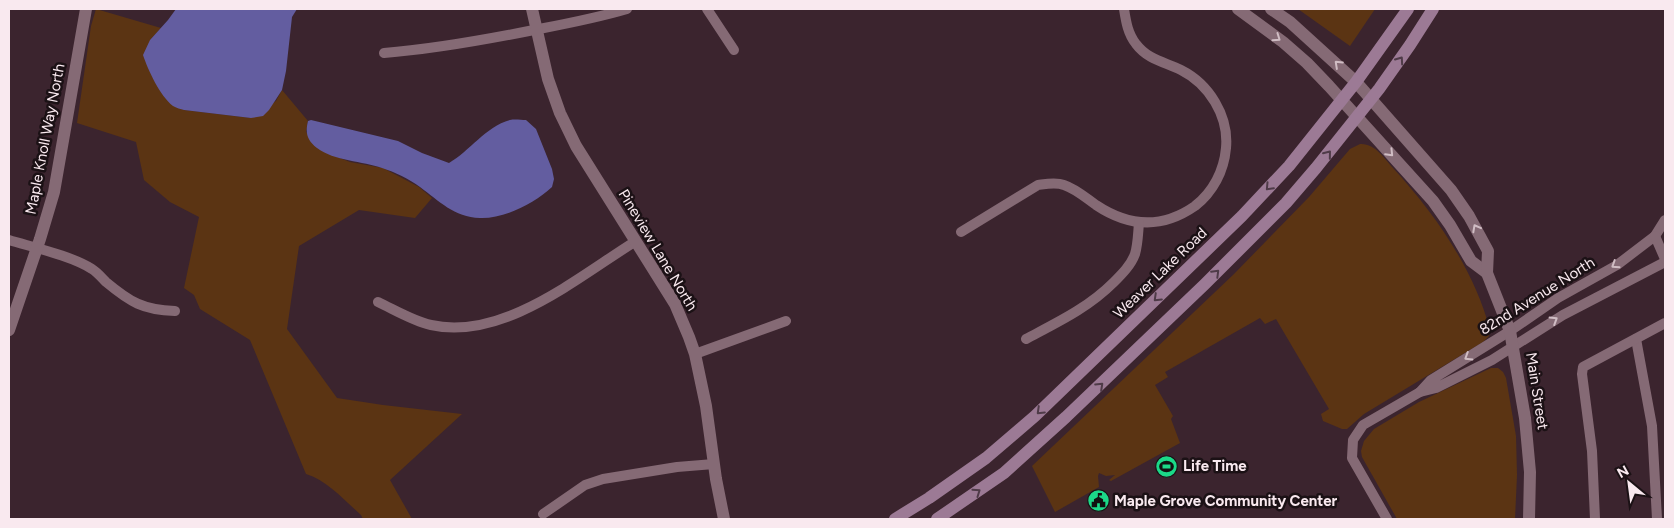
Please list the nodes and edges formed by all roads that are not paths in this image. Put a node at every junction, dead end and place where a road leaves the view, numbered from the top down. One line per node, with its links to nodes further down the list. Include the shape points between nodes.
1 (86, 9): 23 (street, Maple Knoll Way North, via 54,192)
2 (532, 9): 10 (street, Pineview Lane North)
3 (627, 9): 10 (street)
4 (708, 9): 11 (street)
5 (1124, 9): 18 (street, via 1126,27 1136,44 1150,58 1198,80 1219,107 1226,129 1223,168 1204,199 1186,212 1165,220)
6 (1238, 9): 14 (street, Main Street, one-way to 14, via 1307,63)
7 (1271, 9): 13 (street, Main Street, one-way to 7, via 1290,22)
8 (1408, 9): 13 (main road, Weaver Lake Road)
9 (1433, 9): 15 (main road, one-way to 9)
10 (536, 30): 12 (street, via 431,49); 22 (street, Pineview Lane North, via 560,113 576,146)
11 (734, 50)
12 (384, 53)
13 (1356, 82): 14 (main road, Weaver Lake Road); 15 (street, Main Street)
14 (1341, 100): 16 (street, Main Street); 40 (main road, Weaver Lake Road, one-way to 40, via 1289,166 1242,216 1035,416 986,458)
15 (1371, 100): 16 (main road); 25 (street, Main Street, one-way to 15, via 1488,250 1469,216)
16 (1357, 117): 25 (street, Main Street, one-way to 25, via 1433,201 1471,261); 41 (main road, one-way to 16, via 1004,473 1114,372 1286,203)
17 (1665, 220): 20 (street, 82nd Avenue North)
18 (1139, 223): 19 (street, via 1114,216 1063,184 1049,183 1038,185); 32 (street, via 1135,254 1117,279 1075,314)
19 (961, 232)
20 (1654, 236): 24 (street); 31 (street, 82nd Avenue North, one-way to 31, via 1617,265 1558,298)
21 (9, 240): 23 (street)
22 (636, 241): 26 (street, via 541,302 470,327 430,325); 35 (street, Pineview Lane North, via 675,304)
23 (37, 248): 27 (street, via 92,269 137,304 154,310); 30 (street, Maple Knoll Way North)
24 (1665, 260): 34 (street, 82nd Avenue North, one-way to 24)
25 (1488, 273): 31 (street, Main Street)
26 (378, 302)
27 (174, 311)
28 (786, 321): 35 (street)
29 (1665, 324): 33 (street)
30 (9, 330)
31 (1510, 331): 34 (street, Main Street); 36 (street, 82nd Avenue North, one-way to 36, via 1431,380)
32 (1026, 339)
33 (1636, 339): 44 (street, via 1583,368); 45 (street, via 1652,426)
34 (1513, 346): 36 (street, 82nd Avenue North, via 1436,388); 43 (street, Main Street, via 1528,445)
35 (695, 354): 37 (street, Pineview Lane North)
36 (1420, 392): 42 (street, 82nd Avenue North, via 1362,425 1353,440 1352,458)
37 (714, 464): 38 (street, via 585,484); 39 (street, Pineview Lane North)
38 (544, 514)
39 (724, 519)
40 (894, 519)
41 (936, 519)
42 (1387, 519)
43 (1529, 519)
44 (1595, 519)
45 (1657, 519)

